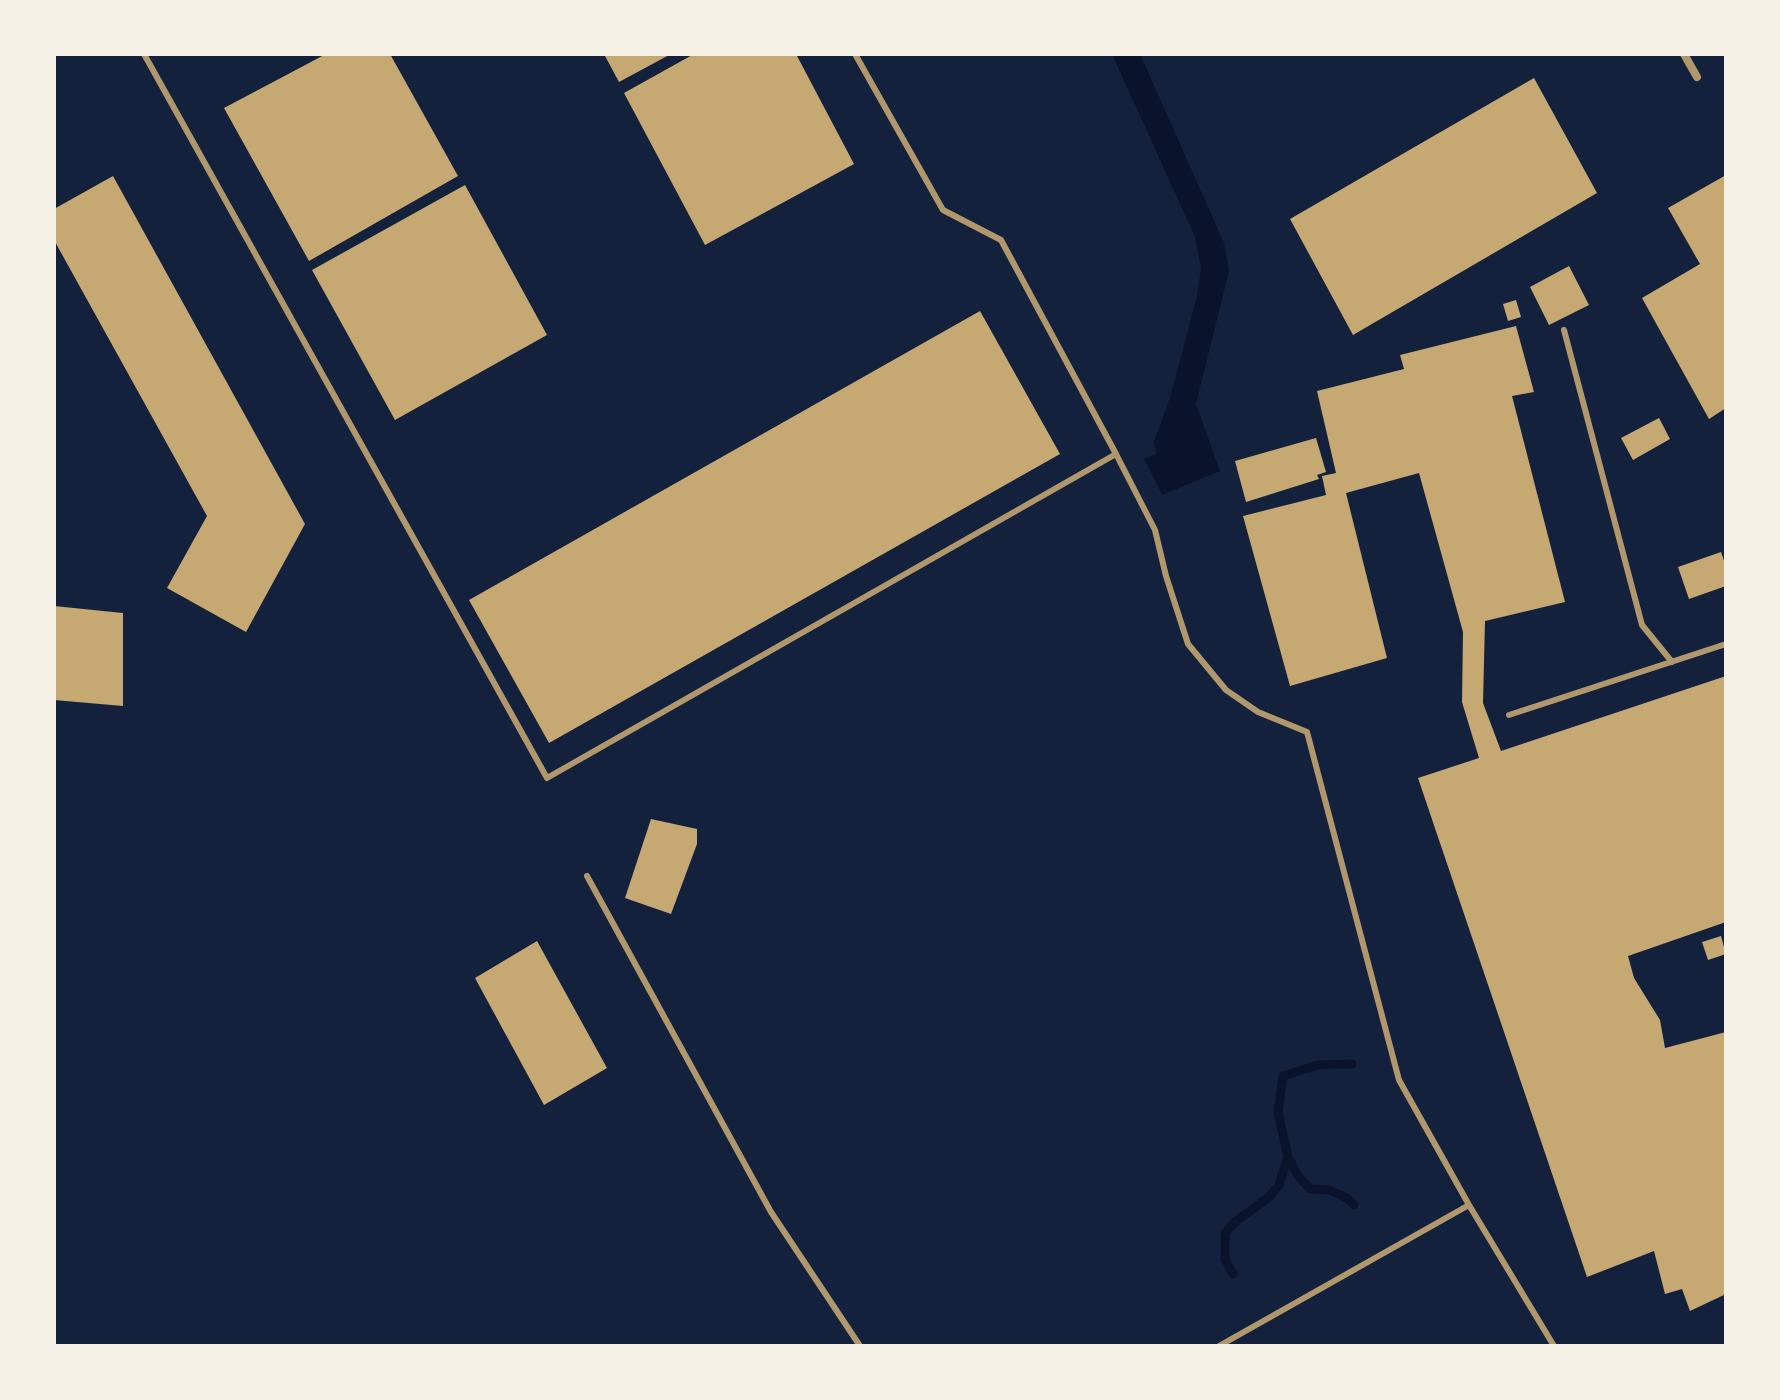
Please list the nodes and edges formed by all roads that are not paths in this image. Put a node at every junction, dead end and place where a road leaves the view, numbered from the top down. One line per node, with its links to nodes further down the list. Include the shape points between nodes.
1 (144, 54): 6 (lane, via 547,778)
2 (855, 54): 6 (lane, via 943,210 1001,240)
3 (1684, 54): 4 (street)
4 (1697, 77)
5 (1564, 330): 8 (lane, via 1642,625)
6 (1116, 454): 11 (lane, via 1155,530 1188,644 1226,690 1258,712 1307,732 1399,1080)
7 (1726, 644): 8 (lane)
8 (1672, 662): 9 (lane)
9 (1509, 715)
10 (587, 876): 12 (lane, via 771,1212)
11 (1469, 1205): 13 (lane); 14 (lane)
12 (860, 1346)
13 (1219, 1346)
14 (1554, 1346)

